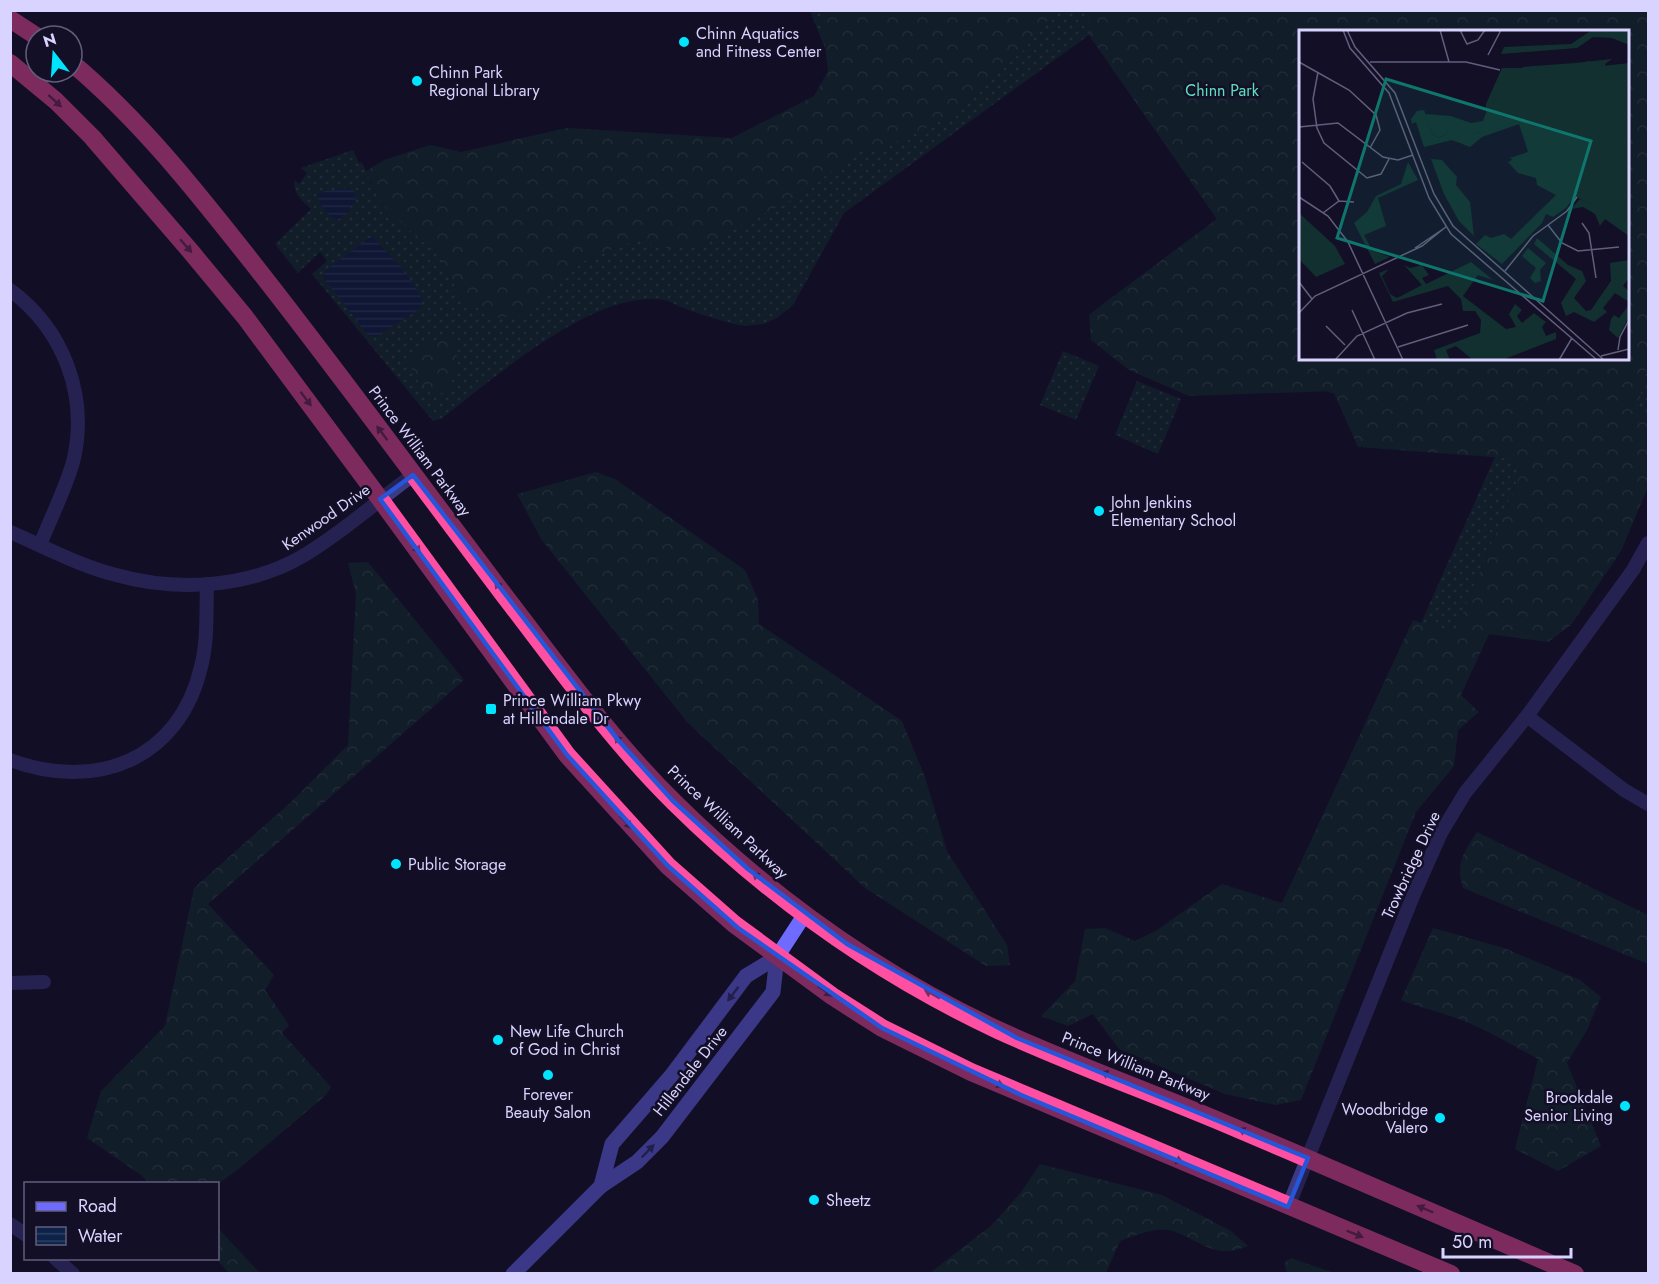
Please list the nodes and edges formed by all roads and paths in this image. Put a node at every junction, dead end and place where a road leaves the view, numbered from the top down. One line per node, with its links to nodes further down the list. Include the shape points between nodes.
1 (10, 19): 2 (highway)
2 (24, 28)
3 (10, 63): 7 (highway, one-way to 7, via 92,137 192,253 245,317)
4 (84, 73): 6 (highway, Prince William Parkway, one-way to 4, via 194,189 154,142)
5 (10, 290): 10 (street, via 49,327 60,345 75,391 78,417 73,460)
6 (413, 475): 7 (street, Kenwood Drive); 15 (highway, Prince William Parkway, one-way to 6, via 739,862 645,770 564,674)
7 (380, 499): 11 (street, Kenwood Drive, via 302,556 272,571); 16 (highway, one-way to 16, via 589,781 668,866)
8 (10, 532): 10 (street, Kenwood Drive)
9 (1648, 543): 12 (street, Trowbridge Drive, via 1633,570)
10 (40, 545): 11 (street, Kenwood Drive, via 117,576 156,583)
11 (207, 584): 13 (street, via 202,666 194,693 166,735 124,762 84,773 48,771)
12 (1527, 716): 14 (street); 19 (street, Trowbridge Drive, via 1465,793 1441,833)
13 (10, 760)
14 (1648, 804)
15 (805, 915): 16 (main road, Hillendale Drive); 19 (highway, Prince William Parkway, one-way to 15, via 997,1029 899,976)
16 (777, 957): 20 (main road, Hillendale Drive, one-way to 20, via 746,976 671,1076 612,1144); 20 (main road, Hillendale Drive, one-way to 16, via 637,1162 662,1137 759,1012 773,992); 21 (highway, one-way to 21, via 882,1028 971,1072)
17 (44, 982): 18 (street)
18 (10, 983)
19 (1308, 1158): 21 (street, Trowbridge Drive); 28 (highway, Prince William Parkway, one-way to 19)
20 (601, 1185): 26 (main road, Hillendale Drive)
21 (1288, 1207): 27 (highway, one-way to 27)
22 (10, 1224): 23 (street)
23 (24, 1234)
24 (57, 1260): 25 (street)
25 (73, 1274)
26 (513, 1274)
27 (1451, 1274)
28 (1575, 1274)

